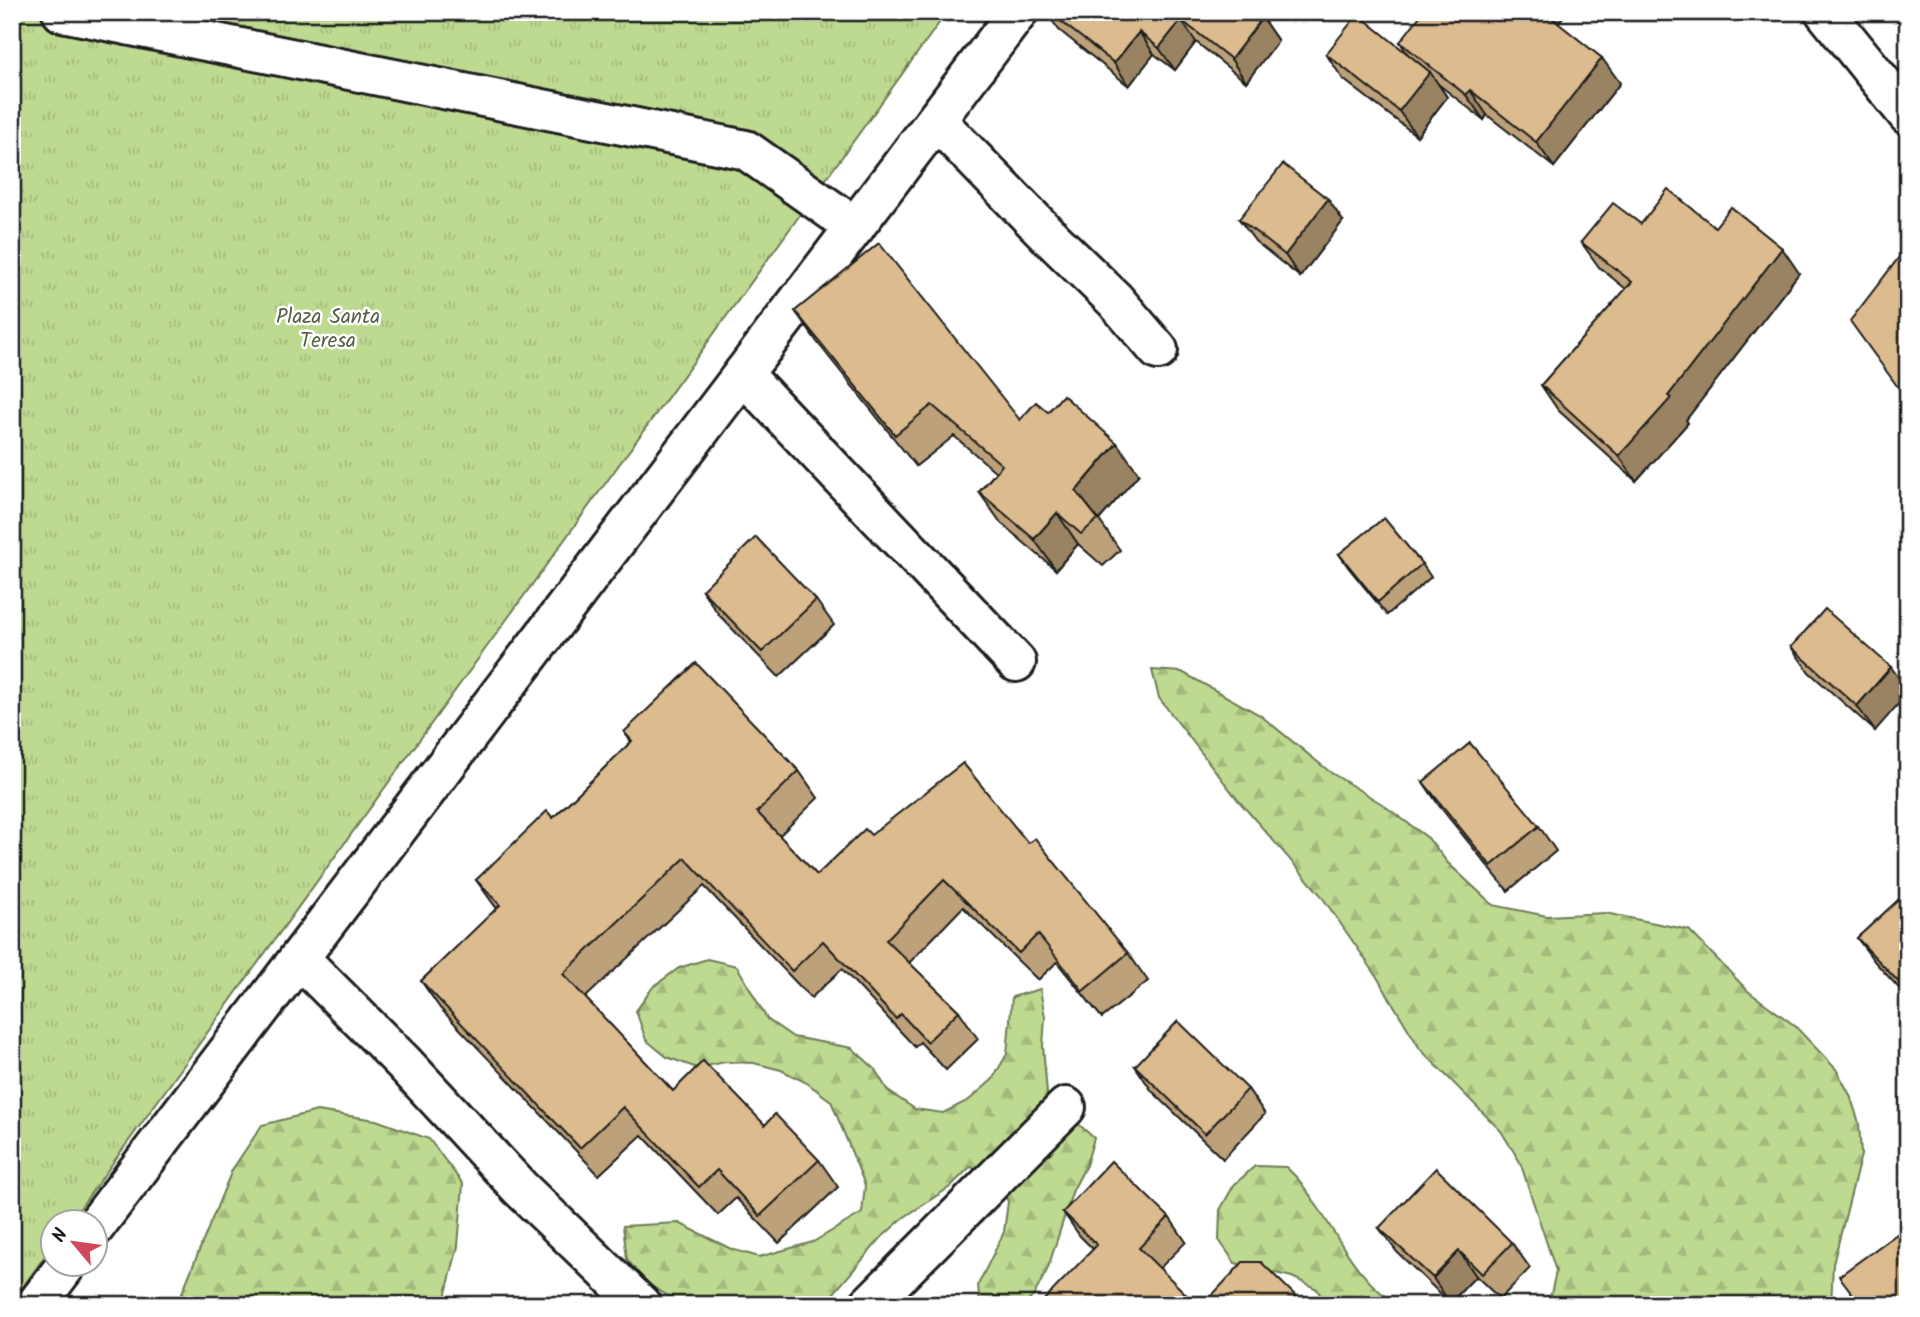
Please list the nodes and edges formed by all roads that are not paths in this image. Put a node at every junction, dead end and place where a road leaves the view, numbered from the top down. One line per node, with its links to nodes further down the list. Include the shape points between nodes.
1 (62, 12): 6 (street, via 746,150)
2 (1018, 12): 5 (street)
3 (1825, 12): 4 (street)
4 (1908, 115)
5 (936, 120): 6 (street); 7 (street, via 1115,300)
6 (855, 227): 8 (street)
7 (1158, 350)
8 (743, 374): 9 (street); 10 (street)
9 (1016, 662)
10 (300, 959): 12 (street); 15 (street, via 520,1188)
11 (1066, 1107): 16 (street)
12 (108, 1210)
13 (57, 1278): 14 (street)
14 (36, 1305)
15 (641, 1305)
16 (869, 1305)

